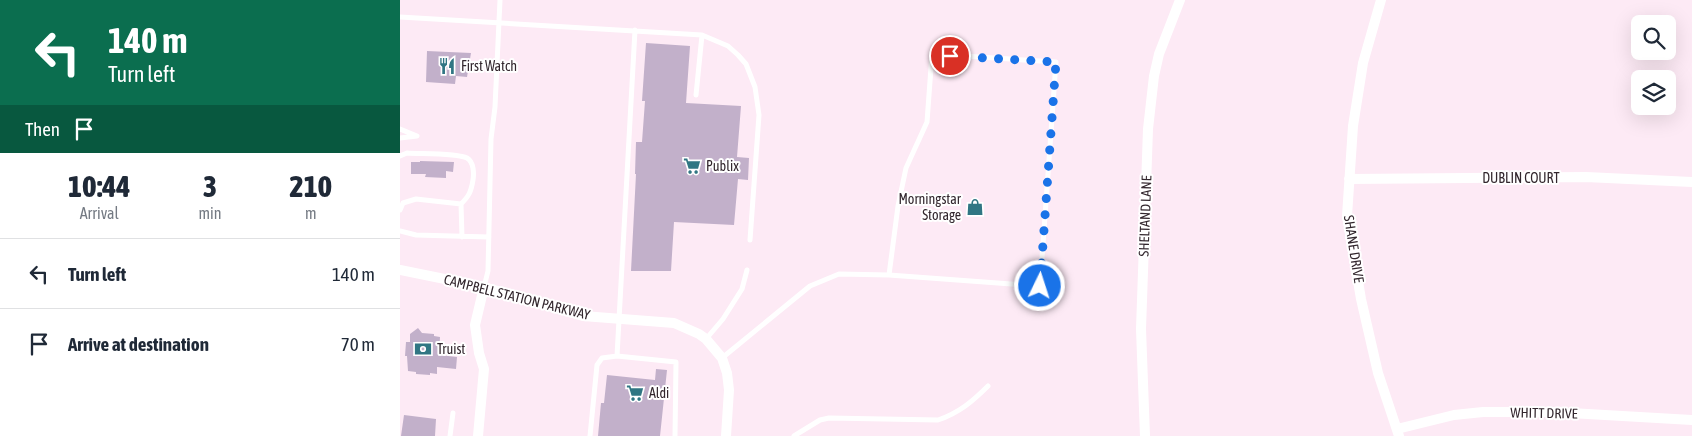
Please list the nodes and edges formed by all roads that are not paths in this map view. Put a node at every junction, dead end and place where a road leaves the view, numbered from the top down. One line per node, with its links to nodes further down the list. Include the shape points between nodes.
1 (500, 0): 5 (lane)
2 (1180, 0): 39 (street, SHELTAND LANE, via 1159,54 1149,120 1141,329)
3 (1380, 0): 12 (street, SHANE DRIVE, via 1363,63)
4 (400, 17): 5 (lane)
5 (499, 23): 6 (lane); 19 (lane)
6 (635, 30): 7 (lane); 25 (lane)
7 (702, 35): 8 (lane); 20 (lane, via 738,54 756,87 758,115)
8 (696, 95)
9 (400, 130): 10 (lane, via 417,136)
10 (400, 138)
11 (400, 156): 15 (lane, via 407,153 467,158 474,174 471,194)
12 (1349, 179): 13 (street, DUBLIN COURT, via 1586,177); 32 (street, SHANE DRIVE, via 1347,216 1361,299 1378,373)
13 (1692, 182)
14 (401, 201): 15 (lane, via 416,199); 16 (lane)
15 (461, 204): 18 (lane)
16 (400, 210)
17 (400, 230): 18 (lane, via 416,235)
18 (462, 237): 19 (lane)
19 (488, 237): 24 (lane, via 488,271)
20 (750, 240)
21 (400, 270): 24 (street, CAMPBELL STATION PARKWAY)
22 (747, 270): 26 (lane, via 742,289)
23 (889, 275): 23 (lane, via 1040,286 1056,62 932,54 927,122 906,168); 28 (lane, via 839,274 810,286)
24 (484, 286): 25 (street, CAMPBELL STATION PARKWAY, via 583,316); 34 (street, via 475,325 478,353 484,369)
25 (619, 318): 26 (street, CAMPBELL STATION PARKWAY, via 674,323); 27 (lane)
26 (706, 339): 28 (street, CAMPBELL STATION PARKWAY)
27 (617, 356): 35 (lane, via 602,358 597,365); 36 (lane, via 676,362)
28 (722, 358): 37 (street, CAMPBELL STATION PARKWAY, via 729,390)
29 (988, 386): 38 (lane, via 954,415 938,420 829,418)
30 (453, 413): 33 (lane)
31 (1692, 420): 32 (street, WHITT DRIVE, via 1552,412 1483,412 1454,415)
32 (1398, 433)
33 (450, 436)
34 (478, 436)
35 (590, 436)
36 (675, 436)
37 (726, 436)
38 (794, 436)
39 (1145, 436)

